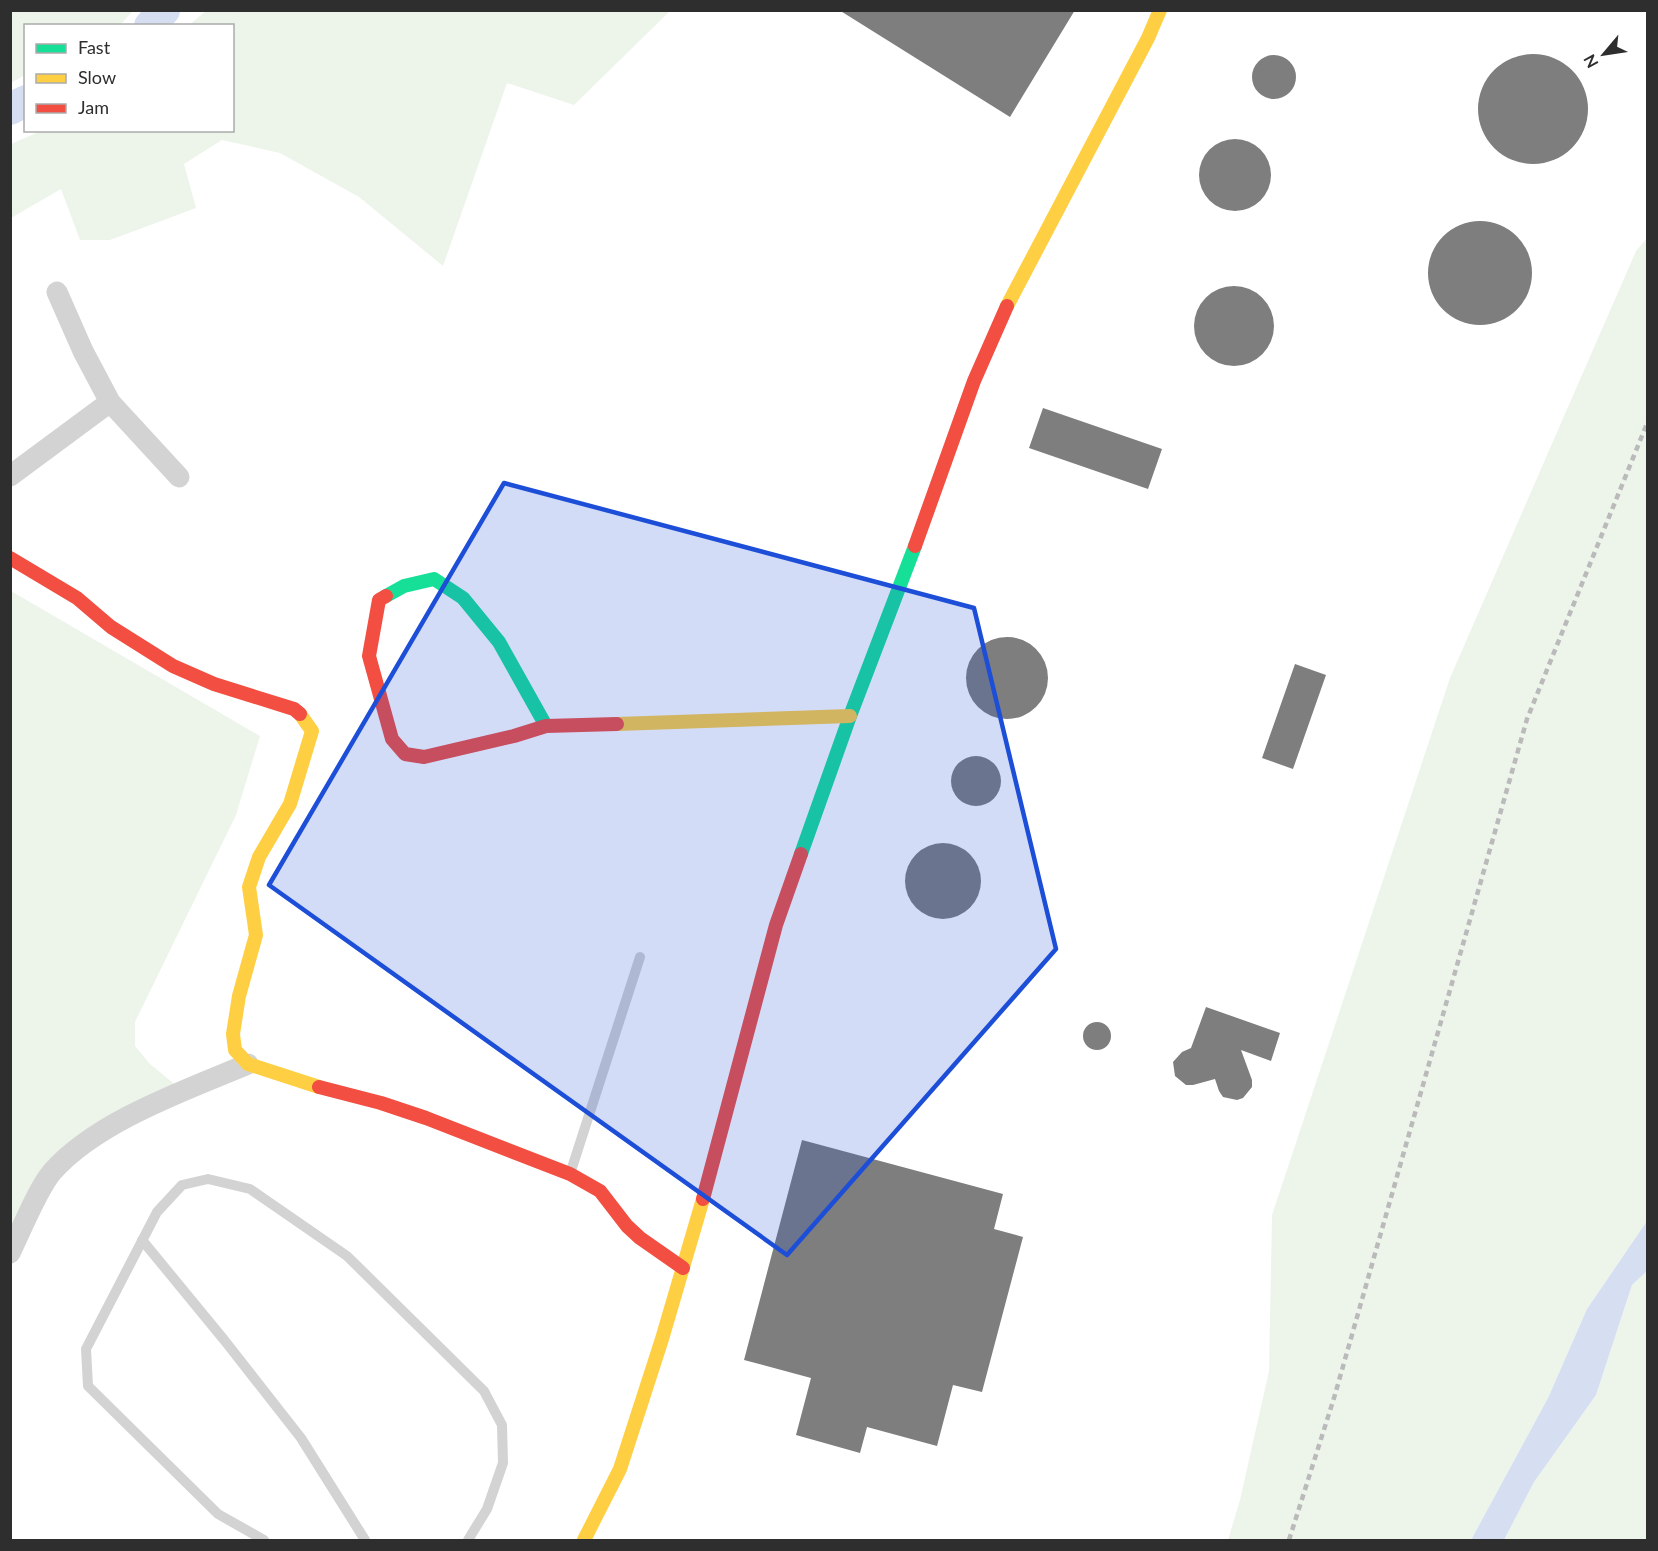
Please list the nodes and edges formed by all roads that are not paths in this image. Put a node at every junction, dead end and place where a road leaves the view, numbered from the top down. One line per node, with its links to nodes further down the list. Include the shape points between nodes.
1 (1160, 10): 7 (street, via 978,371)
2 (57, 292): 3 (street)
3 (110, 402): 4 (street); 5 (street)
4 (10, 476)
5 (179, 477)
6 (10, 558): 10 (street, via 76,598 111,627 173,666 214,684 294,709 308,722 312,731 290,804 258,857 249,887 256,936 233,1034 235,1050)
7 (850, 716): 8 (street); 14 (street, via 776,925)
8 (546, 726): 8 (street, via 424,757 405,754 392,739 369,656 379,600 404,586 434,579 463,598 500,642)
9 (640, 957): 11 (lane)
10 (248, 1064): 11 (street, via 415,1114); 13 (street, via 117,1123 85,1143 51,1173)
11 (570, 1174): 14 (street, via 600,1191 627,1226)
12 (142, 1240): 15 (lane, via 86,1349 88,1386 218,1514); 16 (lane, via 301,1438); 17 (lane, via 157,1212 182,1185 208,1179 250,1189 346,1256 484,1391 501,1425 503,1463 487,1509)
13 (10, 1254)
14 (683, 1268): 18 (street, via 620,1469)
15 (264, 1540)
16 (364, 1540)
17 (468, 1540)
18 (584, 1540)

